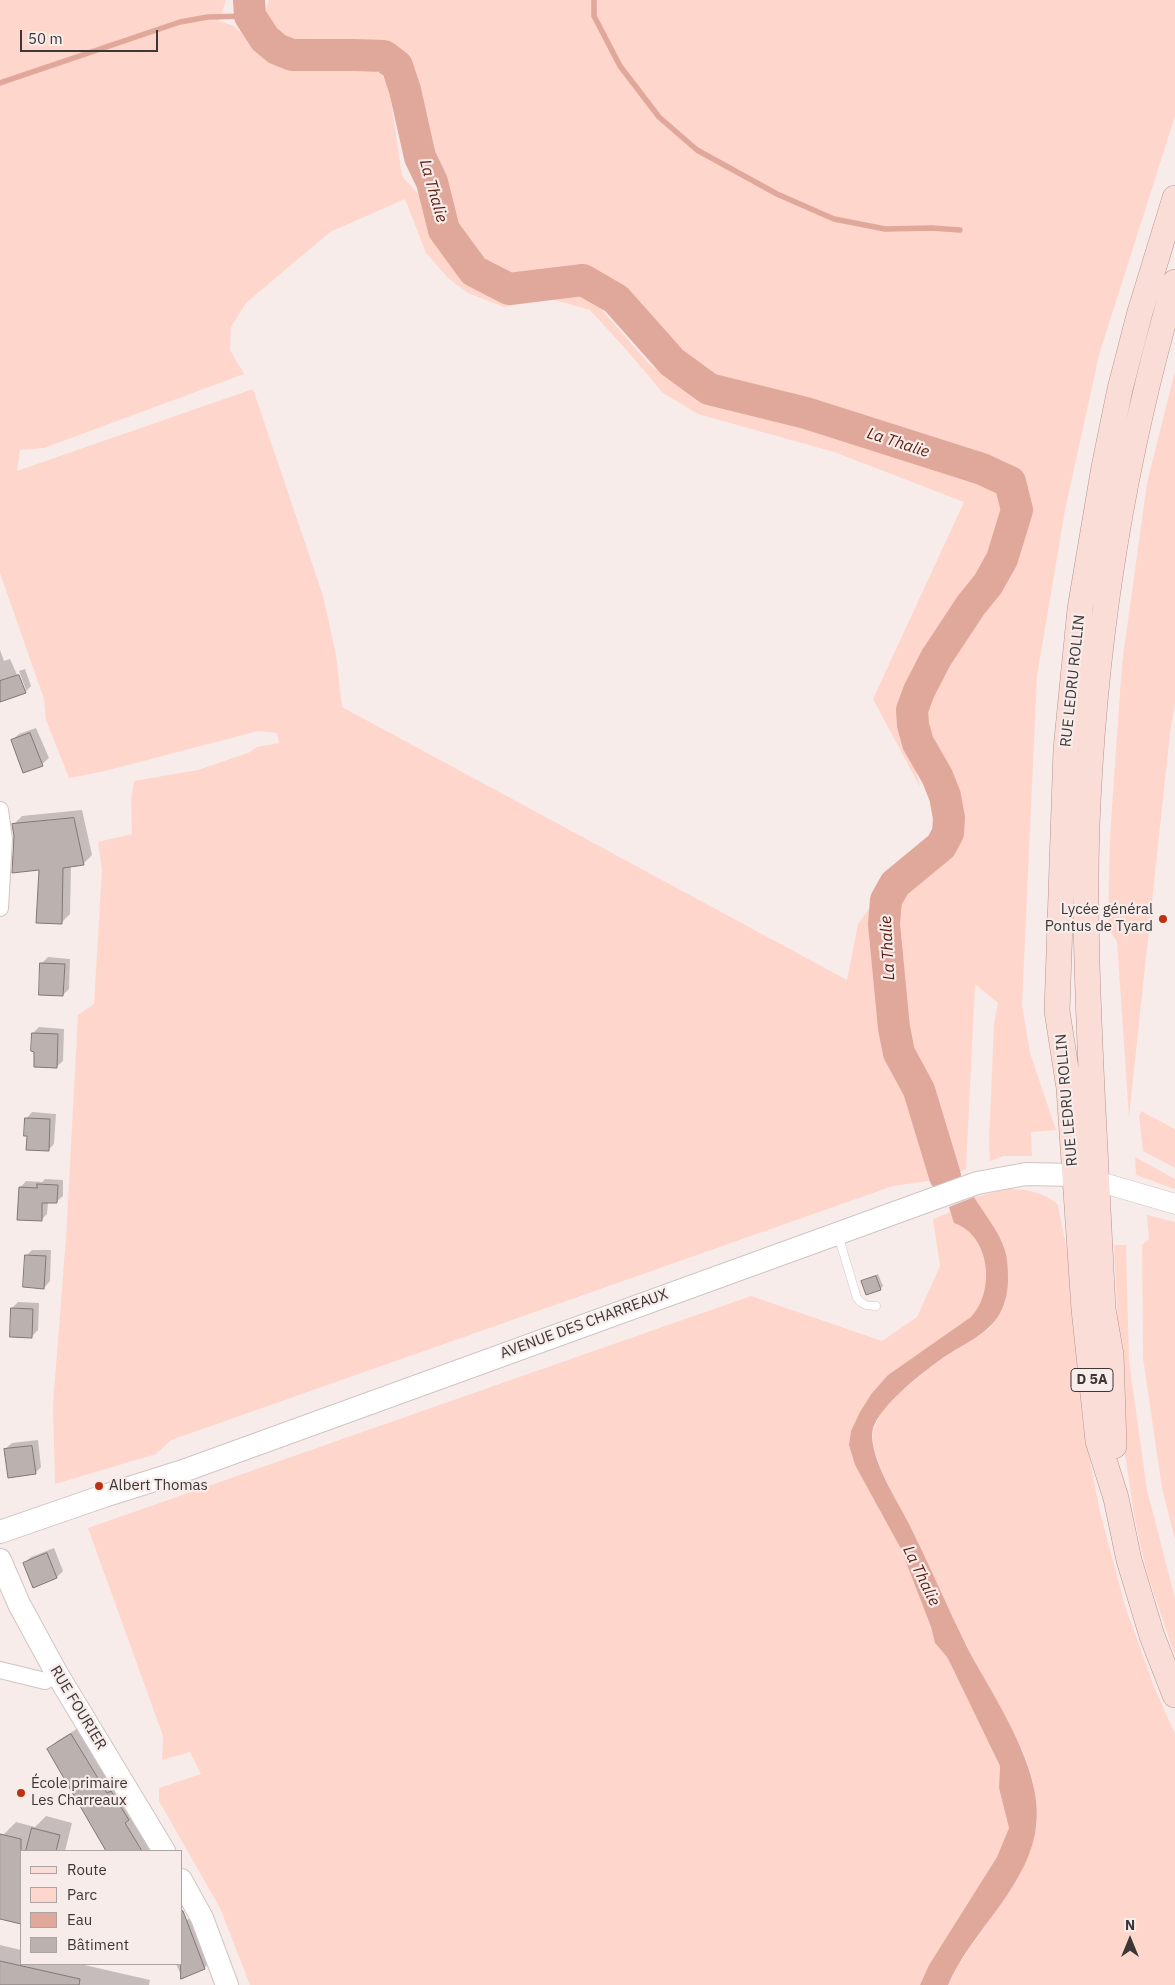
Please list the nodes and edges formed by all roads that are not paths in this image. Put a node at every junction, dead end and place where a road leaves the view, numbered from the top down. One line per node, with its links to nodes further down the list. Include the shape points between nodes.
1 (1175, 198): 6 (main road, RUE LEDRU ROLLIN, via 1120,389 1090,541 1066,749 1057,1011)
2 (1175, 282): 6 (main road, RUE LEDRU ROLLIN, via 1129,469 1105,610 1098,674 1087,827)
3 (0, 810): 4 (street, via 4,839)
4 (0, 898): 5 (street)
5 (0, 908)
6 (1085, 1177): 7 (street, AVENUE DES CHARREAUX); 8 (main road, AVENUE DES CHARREAUX, via 1026,1174 976,1183); 14 (main road, D 5A, via 1111,1355 1116,1498 1152,1636)
7 (1175, 1204)
8 (838, 1233): 9 (lane, via 857,1298 862,1304); 10 (main road, AVENUE DES CHARREAUX, via 183,1471)
9 (876, 1306)
10 (0, 1532)
11 (0, 1560): 13 (main road, RUE FOURIER, via 18,1604)
12 (0, 1670): 13 (street, via 45,1681)
13 (57, 1674): 15 (main road, RUE FOURIER)
14 (1175, 1695)
15 (163, 1850)
16 (182, 1882): 17 (main road, via 202,1918)
17 (227, 1985)

